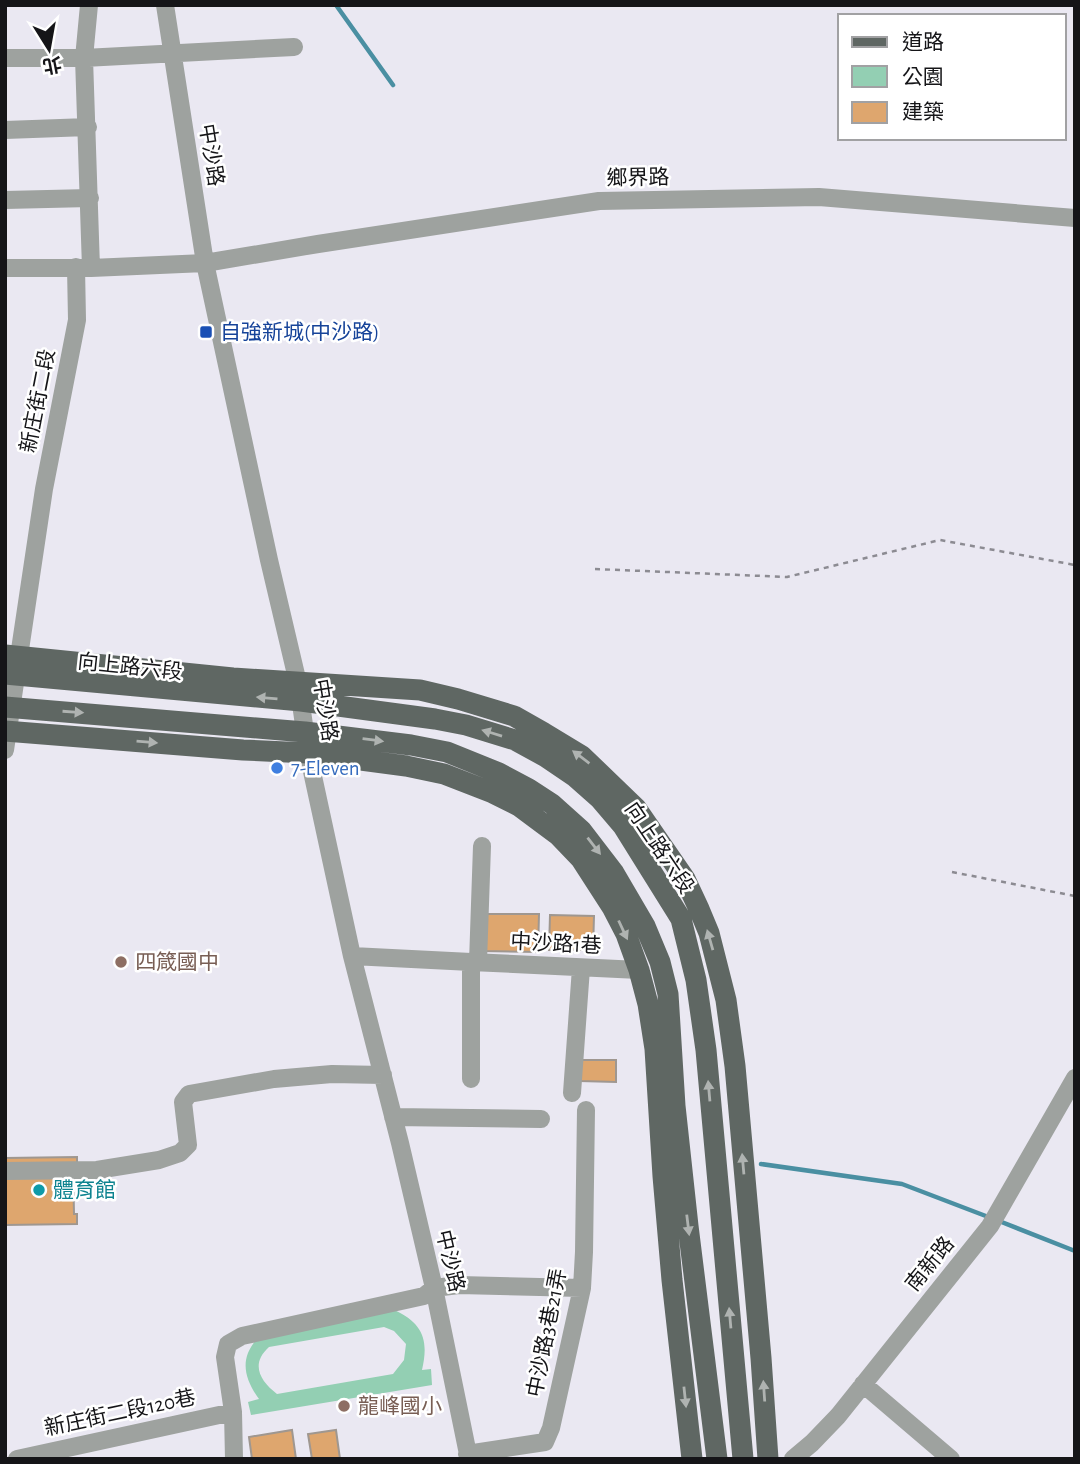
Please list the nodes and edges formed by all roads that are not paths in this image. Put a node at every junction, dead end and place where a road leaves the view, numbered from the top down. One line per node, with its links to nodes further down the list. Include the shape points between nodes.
1 (89, 5): 6 (street, 新庄街二段)
2 (164, 5): 4 (street, 中沙路)
3 (294, 47): 4 (street)
4 (171, 52): 6 (street); 12 (street, 中沙路)
5 (5, 58): 6 (street)
6 (84, 58): 7 (street, 新庄街二段)
7 (88, 127): 8 (street); 9 (street, 新庄街二段)
8 (5, 130)
9 (90, 198): 10 (street); 13 (street, 新庄街二段)
10 (5, 200)
11 (1075, 218): 12 (street, 鄉界路, via 818,197 599,201)
12 (205, 262): 13 (street, 鄉界路); 16 (street, 中沙路)
13 (84, 267): 14 (street, 鄉界路); 15 (street, 新庄街二段)
14 (5, 268)
15 (12, 665): 16 (main road, 向上路六段, one-way to 15); 17 (street, 新庄街二段)
16 (300, 692): 19 (street, 中沙路); 43 (main road, 向上路六段, one-way to 16, via 706,1050 681,919 600,799 546,757 515,740 466,725); 44 (main road, 向上路六段, one-way to 16, via 726,1000 709,933 685,879 636,808 608,780 582,756 514,716 420,690)
17 (8, 707): 18 (street, 新庄街二段); 19 (main road, one-way to 19)
18 (6, 737): 19 (main road, one-way to 19, via 243,750)
19 (307, 743): 21 (street, 中沙路); 24 (main road, one-way to 24, via 444,774 519,806 581,859 626,934); 42 (main road, one-way to 42, via 411,744 447,752 529,789 581,830 614,873 645,926 668,993 684,1186)
20 (482, 846): 22 (street)
21 (352, 956): 22 (street, 中沙路1巷); 25 (street, 中沙路)
22 (475, 962): 23 (street, 中沙路1巷); 27 (street)
23 (581, 968): 24 (street, 中沙路1巷); 28 (street)
24 (639, 971): 41 (main road, one-way to 41, via 655,1049 672,1280)
25 (383, 1075): 30 (street, 中沙路); 32 (street, via 274,1079 189,1094 183,1102 188,1145 180,1153 97,1170)
26 (1075, 1078): 35 (street, 南新路, via 995,1219)
27 (471, 1079)
28 (572, 1093)
29 (586, 1110): 34 (street, 中沙路3巷21弄)
30 (393, 1117): 31 (street); 33 (street, 中沙路)
31 (541, 1119)
32 (5, 1171)
33 (433, 1288): 34 (street); 36 (street, via 424,1296 242,1336 228,1344 225,1357); 38 (street, 中沙路)
34 (582, 1288): 37 (street, 中沙路3巷21弄)
35 (863, 1384): 45 (street, 南新路, via 838,1416); 46 (street)
36 (233, 1412): 39 (street, 新庄街二段120巷); 40 (street)
37 (544, 1451): 38 (street, 中沙路3巷21弄)
38 (468, 1456)
39 (17, 1459)
40 (234, 1459)
41 (692, 1459)
42 (717, 1459)
43 (743, 1459)
44 (768, 1459)
45 (793, 1459)
46 (951, 1459)

